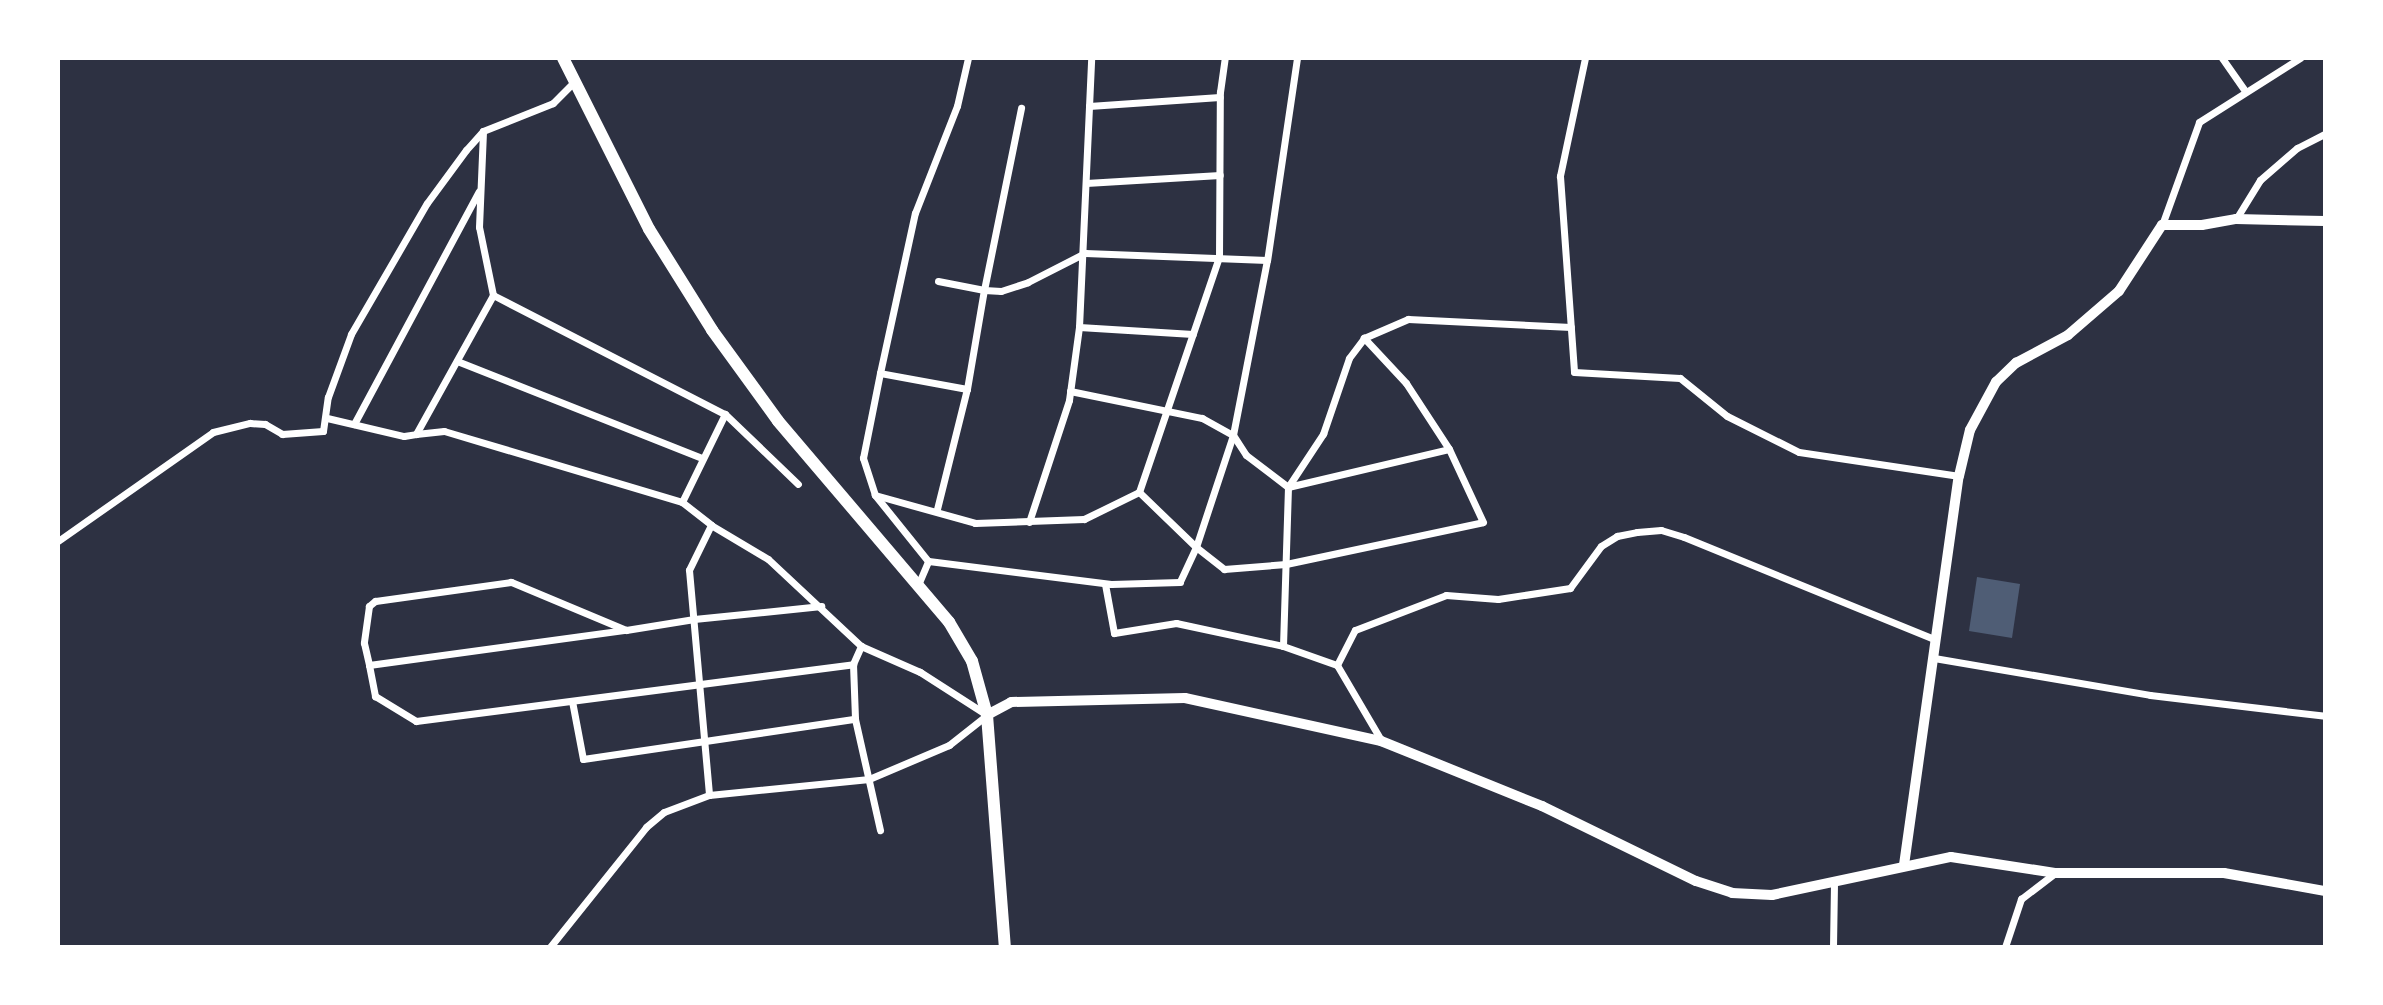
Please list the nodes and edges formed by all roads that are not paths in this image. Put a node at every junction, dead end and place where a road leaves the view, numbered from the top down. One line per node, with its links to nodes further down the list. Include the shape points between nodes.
1 (563, 58): 9 (main road)
2 (968, 58): 33 (street, via 957,106 915,213)
3 (1091, 58): 12 (street)
4 (1225, 58): 11 (street)
5 (1297, 58): 24 (street)
6 (1584, 58): 29 (street, via 1560,176)
7 (2222, 58): 10 (street)
8 (2300, 58): 10 (street)
9 (575, 81): 14 (street, via 553,103); 58 (main road, via 649,229 712,330 778,421)
10 (2244, 89): 21 (street, via 2199,122)
11 (1220, 97): 12 (street); 16 (street)
12 (1089, 106): 17 (street)
13 (1021, 108): 26 (street)
14 (483, 131): 18 (street); 38 (street, via 427,203 351,334 328,397)
15 (2325, 134): 19 (street, via 2297,148 2260,180)
16 (1220, 174): 17 (street); 23 (street)
17 (1086, 183): 22 (street)
18 (480, 188): 27 (street, via 479,227); 39 (street)
19 (2236, 219): 20 (street); 21 (street)
20 (2325, 221)
21 (2162, 225): 44 (street, via 2119,291 2068,335 2016,363 1996,382 1970,430)
22 (1085, 253): 23 (street); 26 (street, via 1028,282 1001,291); 28 (street)
23 (1219, 257): 24 (street); 30 (street)
24 (1267, 260): 41 (street)
25 (938, 282): 26 (street)
26 (984, 290): 34 (street)
27 (494, 295): 32 (street); 37 (street)
28 (1079, 327): 30 (street); 35 (street)
29 (1571, 327): 31 (street, via 1408,319); 44 (street, via 1574,372 1680,378 1727,416 1799,453)
30 (1193, 334): 36 (street)
31 (1364, 338): 42 (street, via 1406,383); 46 (street, via 1349,358 1323,434)
32 (457, 361): 40 (street); 43 (street)
33 (880, 373): 34 (street); 48 (street, via 863,458)
34 (967, 390): 50 (street)
35 (1070, 391): 36 (street); 51 (street)
36 (1166, 411): 41 (street, via 1202,418); 47 (street)
37 (725, 414): 43 (street); 45 (street)
38 (327, 418): 39 (street); 53 (street, via 323,431 313,435 282,434 265,424 250,423 213,432)
39 (354, 424): 40 (street)
40 (416, 434): 49 (street, via 444,431)
41 (1233, 435): 46 (street, via 1246,455); 54 (street)
42 (1449, 449): 46 (street); 56 (street, via 1483,522)
43 (702, 458): 49 (street)
44 (1959, 476): 62 (street)
45 (798, 484)
46 (1288, 487): 56 (street)
47 (1139, 492): 51 (street, via 1084,519); 54 (street)
48 (875, 495): 50 (street); 55 (street)
49 (682, 502): 52 (street)
50 (937, 509): 51 (street, via 975,523)
51 (1029, 522)
52 (711, 525): 59 (street, via 768,559); 60 (street, via 689,570)
53 (58, 541)
54 (1196, 547): 56 (street, via 1224,569); 57 (street, via 1180,582)
55 (928, 561): 57 (street); 58 (street)
56 (1286, 564): 64 (street)
57 (1105, 583): 64 (street, via 1114,633 1176,623)
58 (918, 586): 71 (main road, via 949,622 972,661)
59 (821, 606): 60 (street); 63 (street)
60 (694, 619): 61 (street); 69 (street)
61 (626, 630): 67 (street); 67 (street, via 511,582 369,606 364,643)
62 (1936, 640): 65 (street); 68 (street, via 1661,530 1617,536 1601,546 1570,588 1498,599 1446,595 1403,609 1355,630)
63 (861, 646): 66 (street); 71 (street, via 920,671)
64 (1283, 646): 68 (street)
65 (1934, 657): 72 (street, via 2150,695); 79 (street)
66 (853, 664): 69 (street); 73 (street)
67 (369, 665): 70 (street, via 375,696 416,721)
68 (1337, 665): 74 (street)
69 (702, 684): 70 (street); 75 (street)
70 (572, 701): 75 (street, via 583,759)
71 (987, 715): 74 (street, via 1012,702 1185,698); 76 (street, via 949,745); 84 (main road)
72 (2325, 716)
73 (855, 719): 75 (street); 76 (street)
74 (1381, 741): 81 (street, via 1542,806 1696,881 1732,892 1772,895)
75 (705, 742): 77 (street)
76 (869, 779): 77 (street); 78 (street)
77 (709, 795): 83 (street, via 691,798 646,827)
78 (880, 830)
79 (1905, 865): 80 (street, via 1951,857); 81 (street)
80 (2055, 873): 82 (street, via 2224,873); 86 (street, via 2021,899)
81 (1833, 883): 85 (street)
82 (2325, 891)
83 (551, 947)
84 (1005, 947)
85 (1833, 947)
86 (2005, 947)

